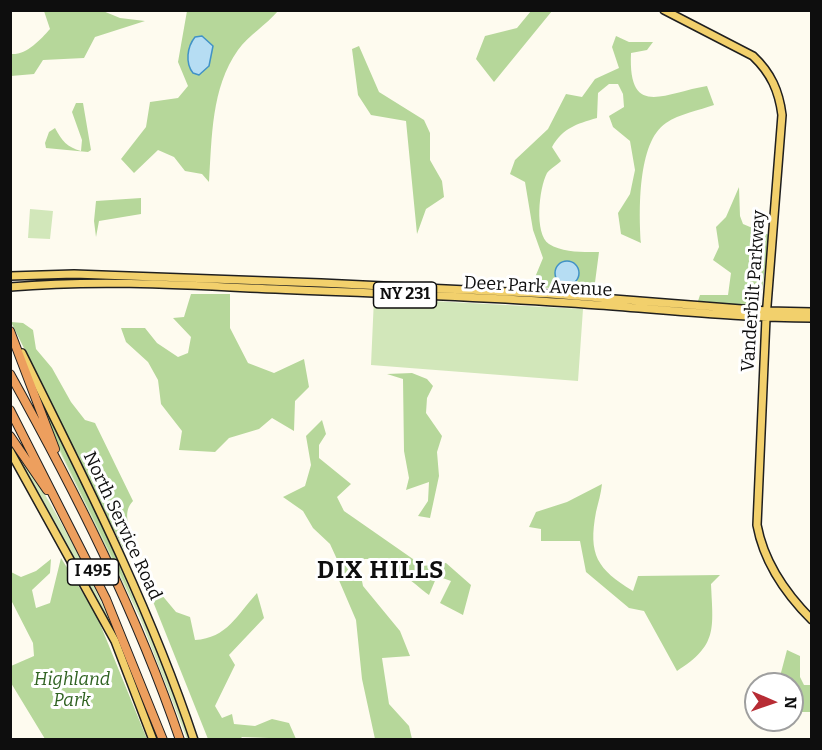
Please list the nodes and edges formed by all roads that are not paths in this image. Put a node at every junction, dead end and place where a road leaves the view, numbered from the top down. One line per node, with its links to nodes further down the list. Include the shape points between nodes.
1 (664, 10): 5 (main road, Vanderbilt Parkway, via 753,56 765,67 780,98 782,115)
2 (10, 276): 5 (main road, Deer Park Avenue / NY 231, via 74,274 550,294)
3 (10, 287): 5 (main road, Deer Park Avenue / NY 231, via 168,284)
4 (812, 312): 5 (main road, Deer Park Avenue / NY 231)
5 (767, 315): 6 (main road, Deer Park Avenue / NY 231); 14 (main road, Vanderbilt Parkway, via 757,525 760,542 777,578)
6 (812, 318)
7 (10, 331): 12 (highway); 18 (main road, North Service Road, via 114,538)
8 (10, 375): 12 (highway, I 495)
9 (10, 410): 13 (highway, I 495)
10 (10, 436): 13 (highway, via 44,484)
11 (10, 451): 15 (main road, via 115,641)
12 (60, 468): 17 (highway, I 495, via 121,592)
13 (85, 555): 16 (highway, I 495)
14 (812, 620)
15 (153, 740)
16 (163, 740)
17 (180, 740)
18 (194, 740)

